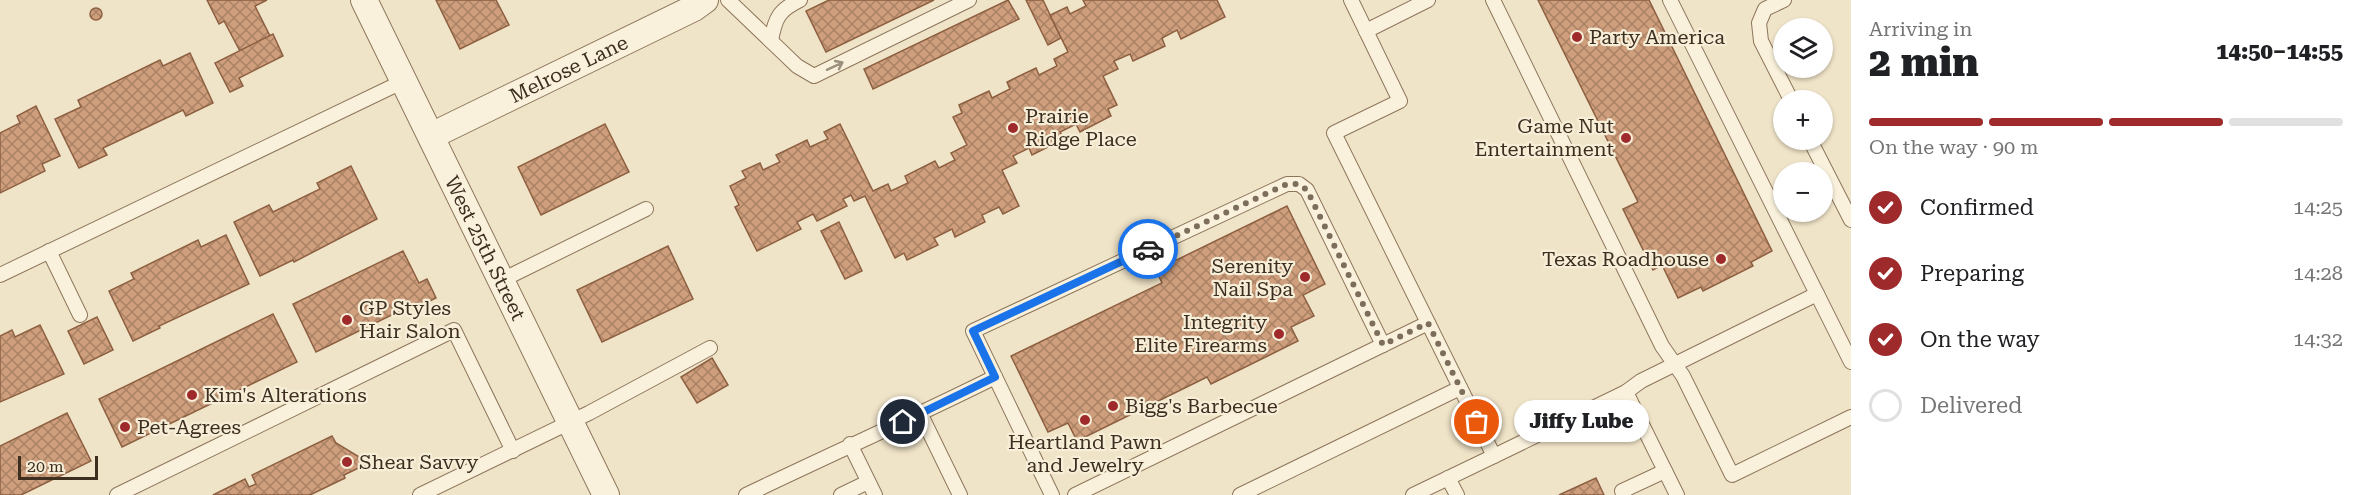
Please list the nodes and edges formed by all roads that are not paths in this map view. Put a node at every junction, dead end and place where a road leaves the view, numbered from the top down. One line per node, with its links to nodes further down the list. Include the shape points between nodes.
1 (364, 0): 13 (street, West 25th Street)
2 (705, 0): 15 (street, Melrose Lane)
3 (728, 0): 12 (lane)
4 (800, 0): 12 (lane, via 784,8 774,24)
5 (969, 0): 12 (lane, one-way to 5, via 814,76)
6 (1351, 0): 11 (lane)
7 (1428, 0): 11 (lane)
8 (1493, 0): 28 (lane, via 1662,346)
9 (1670, 0): 22 (lane)
10 (1784, 0): 14 (lane, via 1765,9 1760,23 1761,41)
11 (1366, 30): 24 (lane, via 1400,101 1334,133)
12 (771, 41)
13 (404, 81): 15 (street, West 25th Street); 19 (lane)
14 (1786, 90)
15 (431, 136): 21 (street, West 25th Street)
16 (1815, 150): 18 (lane)
17 (645, 209): 21 (lane)
18 (1851, 220)
19 (49, 251): 20 (lane); 23 (lane)
20 (0, 275)
21 (502, 280): 34 (street, West 25th Street)
22 (1817, 294): 27 (lane); 28 (lane)
23 (80, 315)
24 (1428, 323): 25 (lane); 30 (lane)
25 (1383, 345): 29 (lane, via 1307,190 1299,184 1287,184 973,331); 49 (lane)
26 (710, 348): 34 (lane)
27 (1851, 362)
28 (1675, 364): 31 (lane); 33 (lane, via 1732,475)
29 (995, 377): 32 (lane); 48 (lane)
30 (1460, 388): 37 (lane); 50 (lane)
31 (1626, 392): 37 (lane); 38 (lane)
32 (921, 415): 35 (lane); 47 (lane)
33 (1851, 417)
34 (571, 423): 36 (lane); 43 (street, West 25th Street)
35 (850, 444): 40 (lane); 44 (lane)
36 (513, 451): 41 (lane, via 454,330); 42 (lane)
37 (1494, 456): 39 (lane)
38 (1665, 471): 53 (lane, via 1622,491); 54 (lane)
39 (1449, 478): 51 (lane); 52 (lane)
40 (868, 482): 45 (lane); 46 (lane)
41 (117, 495)
42 (420, 495)
43 (606, 495)
44 (746, 495)
45 (841, 495)
46 (875, 495)
47 (960, 495)
48 (1052, 495)
49 (1075, 495)
50 (1240, 495)
51 (1413, 495)
52 (1457, 495)
53 (1624, 495)
54 (1677, 495)

